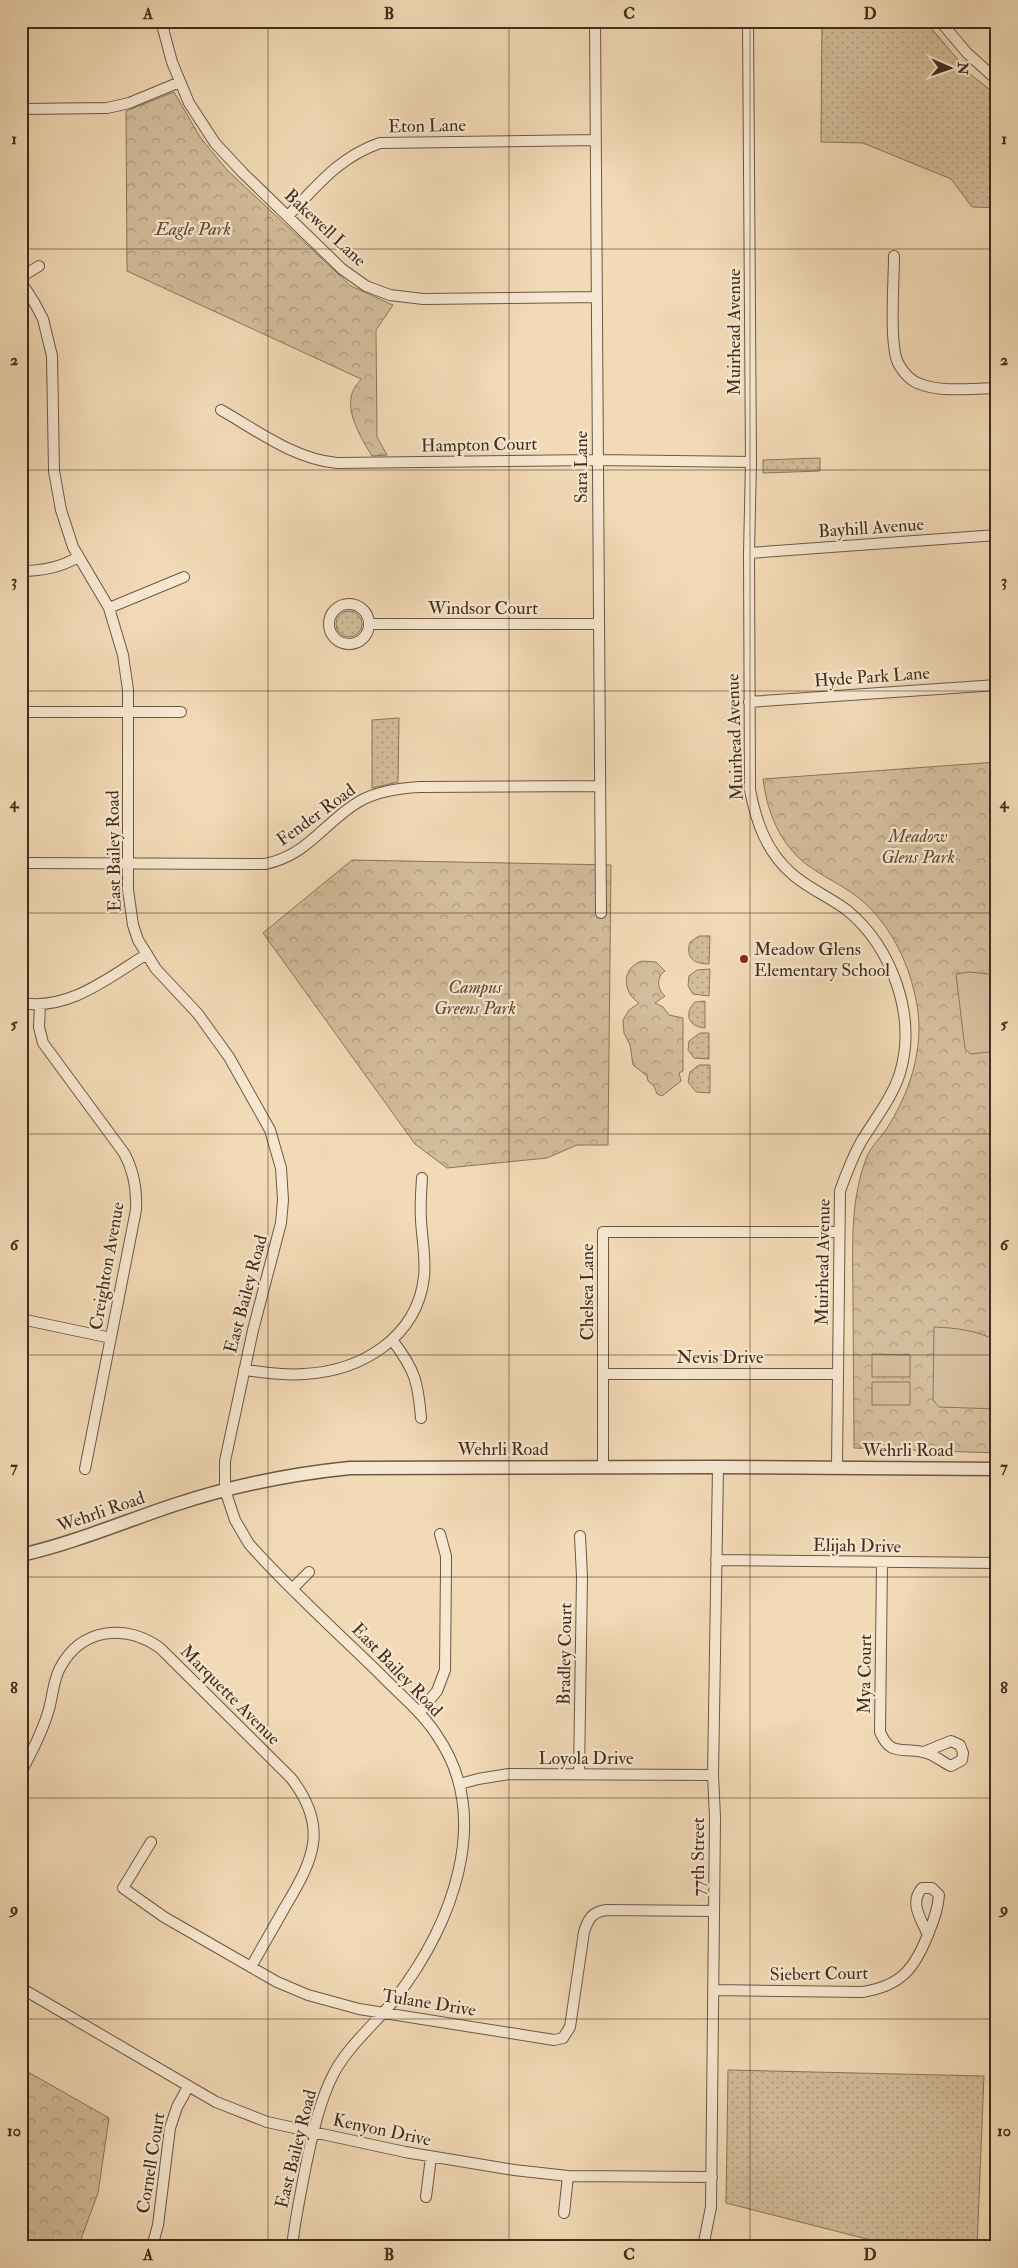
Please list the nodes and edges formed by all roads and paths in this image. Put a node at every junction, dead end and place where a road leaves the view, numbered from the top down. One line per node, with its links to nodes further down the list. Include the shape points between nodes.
1 (161, 21): 6 (street, Bakewell Lane)
2 (595, 21): 8 (street, Sara Lane)
3 (748, 21): 20 (street, Muirhead Avenue)
4 (940, 21): 5 (street, via 966,53)
5 (997, 80)
6 (180, 82): 7 (street, via 129,103 107,108); 9 (street, Bakewell Lane, via 189,103 215,143)
7 (21, 109)
8 (596, 140): 9 (street, Eton Lane, via 380,143 360,149 343,160); 14 (street, Sara Lane)
9 (288, 216): 14 (street, Bakewell Lane, via 350,276 390,296 423,299)
10 (894, 256): 15 (street, via 894,346 898,363)
11 (39, 266): 12 (street)
12 (21, 277)
13 (21, 282): 23 (street, East Bailey Road, via 34,302 49,338 56,487)
14 (596, 297): 19 (street, Sara Lane)
15 (908, 376): 16 (street); 17 (street, via 918,384 931,387)
16 (900, 385)
17 (997, 388)
18 (221, 410): 19 (street, Hampton Court, via 296,453 324,462)
19 (597, 460): 20 (street, Hampton Court); 28 (street, Sara Lane)
20 (751, 462): 22 (street, Muirhead Avenue)
21 (997, 535): 22 (street, Bayhill Avenue)
22 (748, 553): 30 (street, Muirhead Avenue)
23 (78, 557): 24 (street, via 49,569); 26 (street, East Bailey Road)
24 (21, 570)
25 (184, 577): 26 (street)
26 (109, 608): 32 (street, East Bailey Road, via 123,654)
27 (369, 624): 27 (street, via 365,612 349,604 336,608 329,625 334,638 346,644 365,637); 28 (street, Windsor Court)
28 (598, 624): 34 (street, Sara Lane)
29 (997, 685): 30 (street, Hyde Park Lane)
30 (749, 702): 42 (street, Muirhead Avenue, via 750,790 762,834 791,874 849,912 870,933 898,985 904,1017 905,1043 900,1072 848,1169 840,1191)
31 (21, 712): 32 (street)
32 (128, 712): 33 (street); 36 (street, East Bailey Road)
33 (181, 712)
34 (599, 786): 36 (street, Fender Road, via 400,788 360,801 306,846 274,862); 37 (street, Sara Lane)
35 (21, 863): 36 (street, Fender Road)
36 (128, 863): 38 (street, East Bailey Road, via 133,925)
37 (601, 912)
38 (147, 954): 40 (street, via 79,995); 46 (street, East Bailey Road, via 156,969 198,1014 229,1057 270,1130 278,1154 282,1179 282,1223)
39 (21, 1003): 40 (street)
40 (40, 1005): 44 (street, Creighton Avenue, via 39,1027 43,1043 124,1153 134,1179 136,1210)
41 (422, 1178): 45 (street, via 424,1277 415,1309)
42 (838, 1232): 47 (street, Chelsea Lane, via 603,1232); 48 (street, Muirhead Avenue)
43 (21, 1319): 44 (street)
44 (111, 1338): 53 (street, Creighton Avenue)
45 (392, 1341): 46 (street, via 360,1361 324,1372 291,1375); 49 (street, via 416,1378)
46 (244, 1370): 55 (street, East Bailey Road, via 226,1455)
47 (603, 1374): 48 (street, Nevis Drive); 50 (street, Chelsea Lane)
48 (837, 1374): 52 (street, Muirhead Avenue)
49 (421, 1418)
50 (603, 1467): 51 (street, Wehrli Road); 55 (street, Wehrli Road, via 350,1468 308,1472)
51 (718, 1467): 52 (street, Wehrli Road); 59 (street, 77th Street)
52 (837, 1467): 54 (street, Wehrli Road)
53 (85, 1469)
54 (997, 1469)
55 (225, 1490): 58 (street, Wehrli Road, via 65,1544); 63 (street, East Bailey Road, via 235,1520 249,1544)
56 (440, 1534): 64 (street, via 446,1568 444,1670 437,1691)
57 (580, 1536): 67 (street, Bradley Court)
58 (21, 1554)
59 (716, 1560): 60 (street, Elijah Drive); 68 (street, 77th Street)
60 (882, 1562): 61 (street, Elijah Drive); 65 (street, Mya Court, via 880,1732 886,1745 897,1751)
61 (997, 1563)
62 (309, 1572): 63 (street)
63 (292, 1588): 64 (street, East Bailey Road)
64 (419, 1713): 69 (street, East Bailey Road, via 444,1746)
65 (924, 1752)
66 (21, 1772): 73 (street, Marquette Avenue, via 42,1730 58,1671 72,1650 89,1638 120,1632 140,1636 160,1648 291,1778 301,1791 311,1816 313,1840 306,1870)
67 (579, 1774): 68 (street, Loyola Drive); 69 (street, Loyola Drive, via 500,1775)
68 (713, 1775): 71 (street, 77th Street)
69 (460, 1784): 76 (street, East Bailey Road, via 464,1804 464,1843 451,1895 427,1949)
70 (151, 1842): 73 (street, Tulane Drive, via 123,1888 164,1917)
71 (714, 1911): 75 (street, 77th Street); 76 (street, Tulane Drive, via 606,1910 592,1914 584,1932 570,2027 568,2033 557,2040)
72 (928, 1935): 75 (street, Siebert Court, via 914,1965 894,1982 877,1989 862,1992)
73 (250, 1967): 76 (street, Tulane Drive, via 308,1995)
74 (21, 1988): 77 (street, Kenyon Drive)
75 (713, 1990): 81 (street, 77th Street)
76 (383, 2012): 78 (street, East Bailey Road, via 335,2071)
77 (188, 2086): 78 (street, Kenyon Drive, via 255,2118); 84 (street, Cornell Court, via 170,2128 158,2225)
78 (313, 2132): 79 (street, Kenyon Drive); 85 (street, East Bailey Road)
79 (431, 2157): 80 (street, Kenyon Drive); 82 (street)
80 (568, 2176): 81 (street, Kenyon Drive); 83 (street)
81 (712, 2177): 86 (street, 77th Street, via 709,2225)
82 (426, 2197)
83 (564, 2214)
84 (152, 2247)
85 (292, 2247)
86 (703, 2247)

